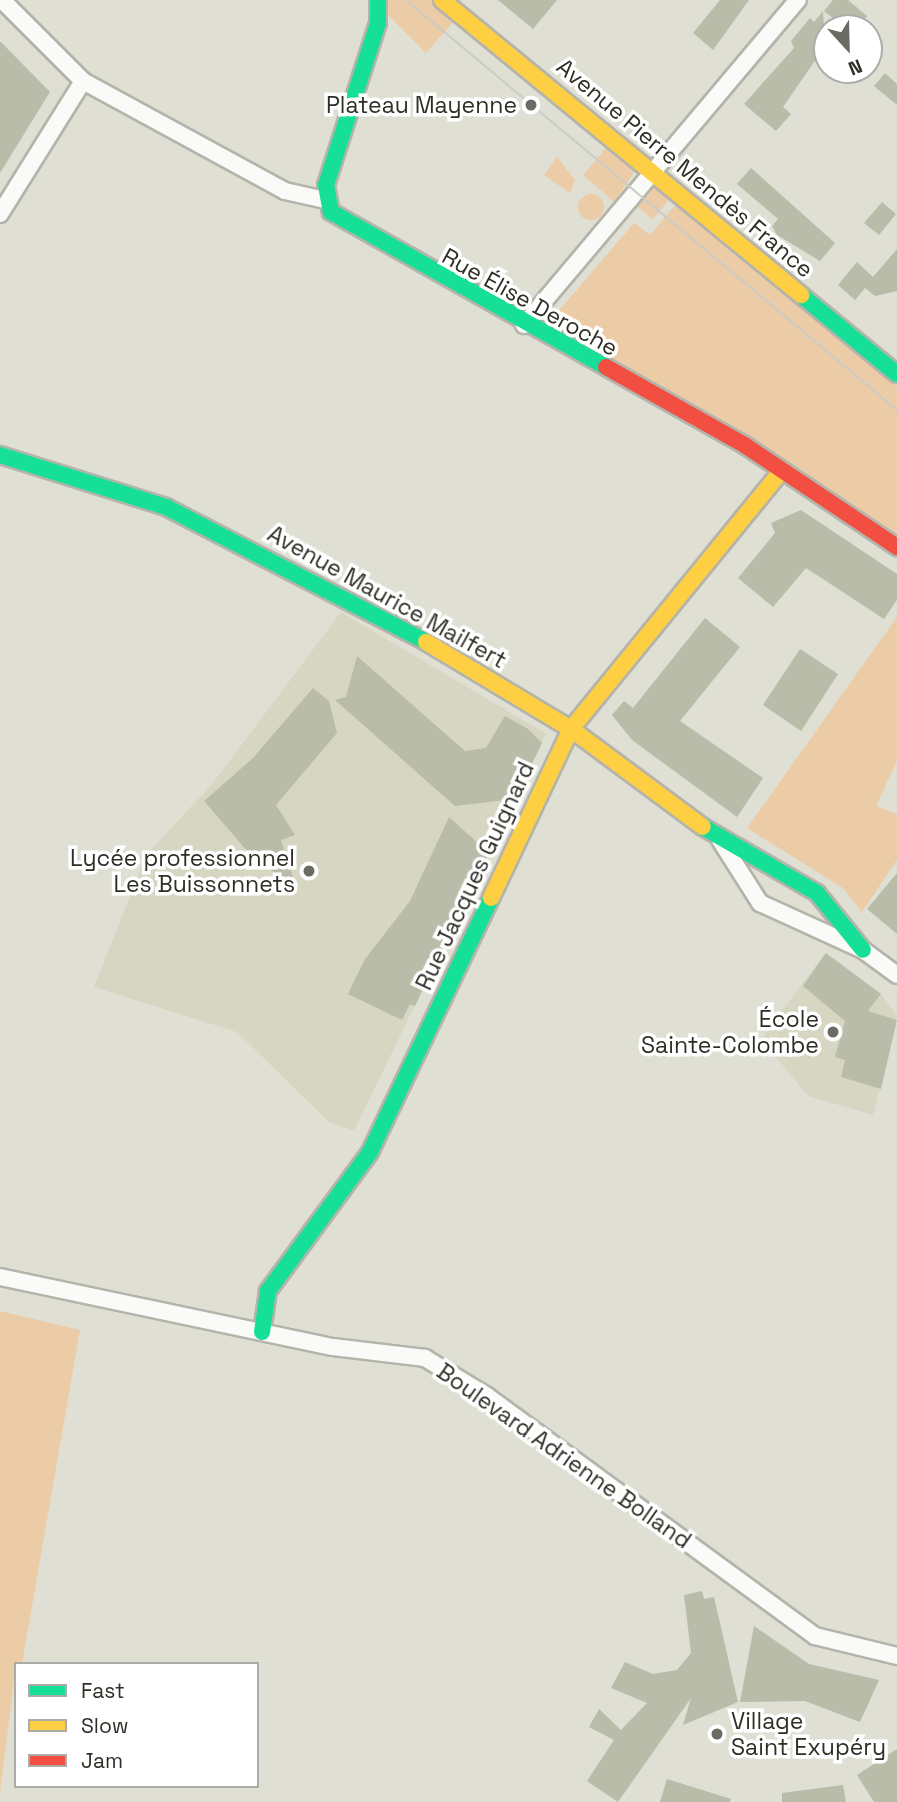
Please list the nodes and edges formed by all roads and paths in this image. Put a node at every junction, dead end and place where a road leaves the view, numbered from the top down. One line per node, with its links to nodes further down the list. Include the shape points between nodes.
1 (2, 0): 5 (street)
2 (378, 0): 7 (street, via 378,23)
3 (442, 0): 6 (street, Avenue Pierre Mendès France)
4 (798, 0): 6 (street)
5 (83, 81): 7 (street, via 285,191); 8 (street)
6 (653, 171): 9 (street); 10 (street, Avenue Pierre Mendès France)
7 (325, 200): 9 (street, Rue Élise Deroche, via 331,212 369,239)
8 (0, 214)
9 (524, 325): 12 (street, Rue Élise Deroche)
10 (897, 374)
11 (0, 454): 14 (street, Avenue Maurice Mailfert, via 178,512 381,615)
12 (782, 470): 13 (street, Rue Élise Deroche); 14 (street, Rue Jacques Guignard)
13 (897, 547)
14 (571, 729): 15 (street, Avenue Maurice Mailfert); 19 (street, Rue Jacques Guignard, via 370,1152 268,1291)
15 (720, 840): 16 (street, Avenue Maurice Mailfert, via 830,902); 16 (street, Avenue Maurice Mailfert, via 760,903)
16 (863, 950): 17 (street, Avenue Maurice Mailfert)
17 (897, 975)
18 (0, 1277): 19 (street, Boulevard Adrienne Bolland)
19 (262, 1332): 20 (street, Boulevard Adrienne Bolland, via 425,1358 815,1636)
20 (897, 1656)

